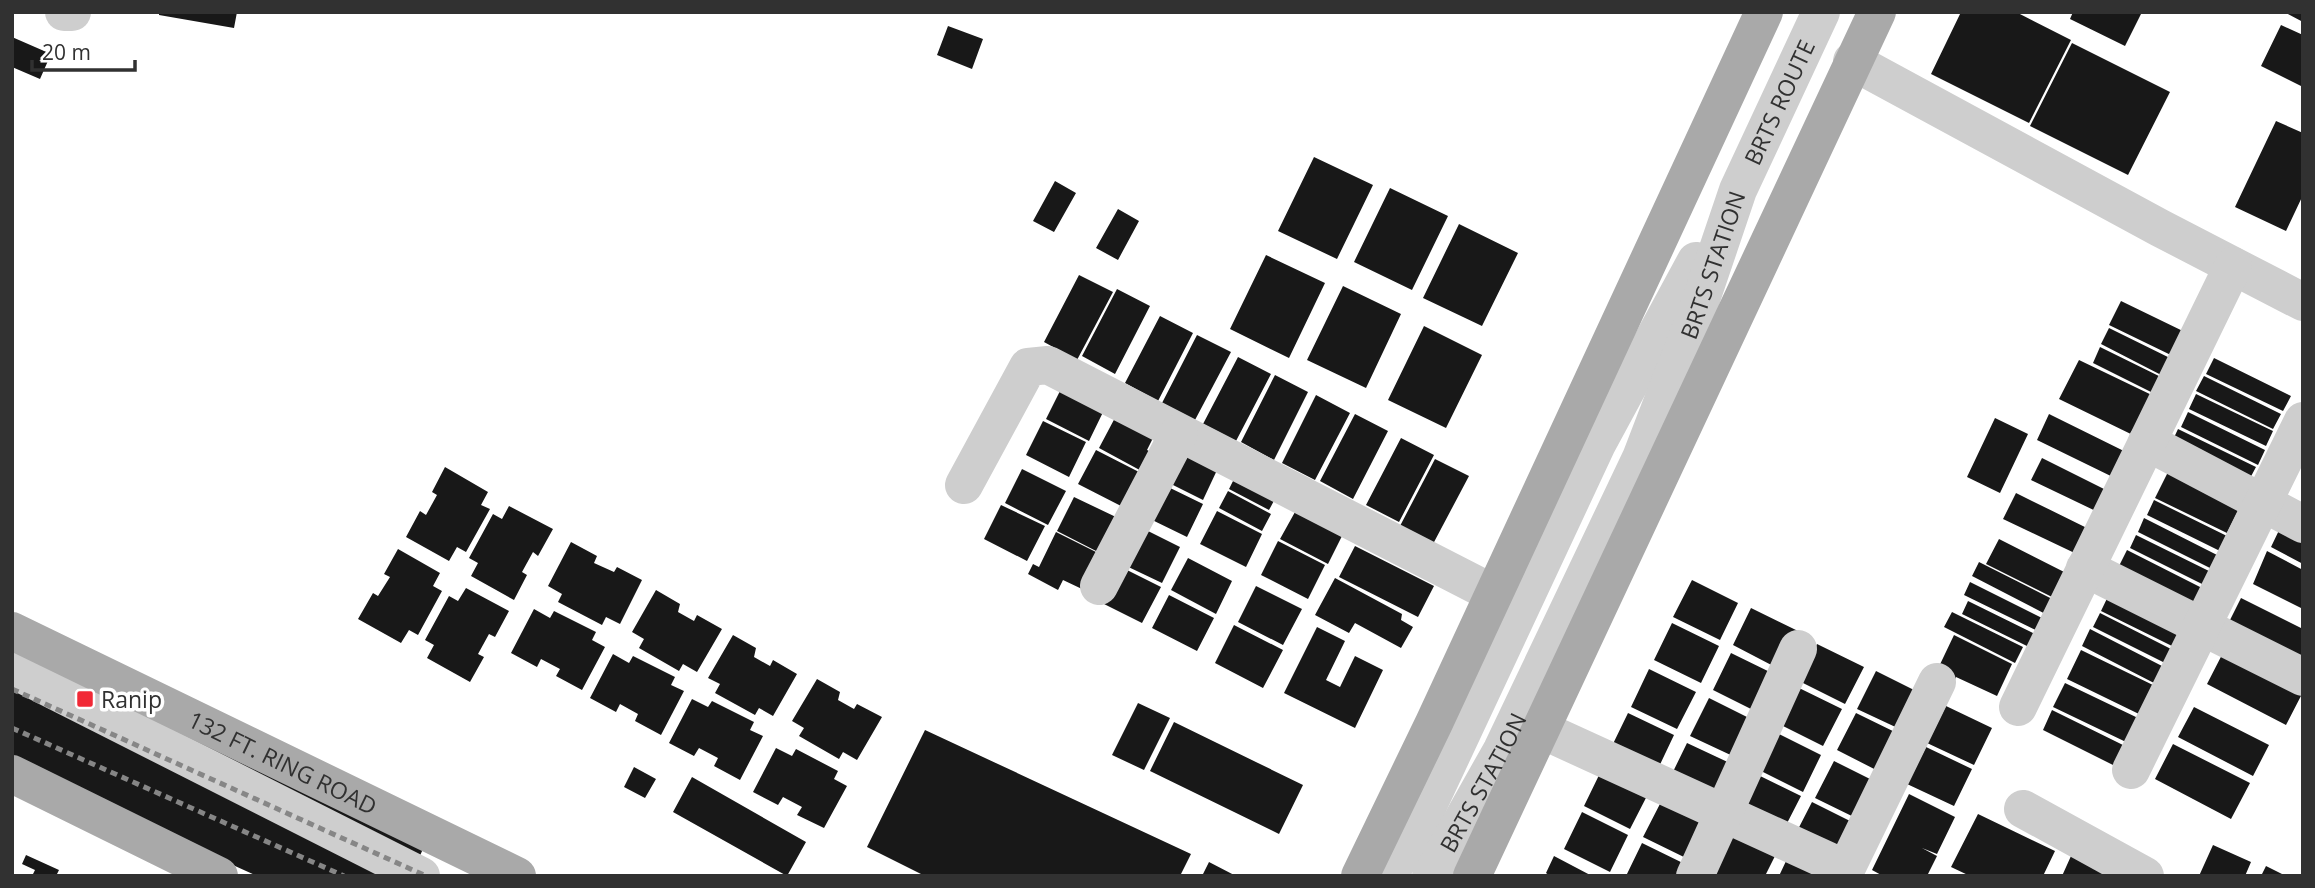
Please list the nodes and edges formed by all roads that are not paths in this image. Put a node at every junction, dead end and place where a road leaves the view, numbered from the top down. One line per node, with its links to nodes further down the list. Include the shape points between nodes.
1 (64, 12): 2 (street)
2 (72, 12)
3 (1764, 12): 18 (main road)
4 (1821, 12): 7 (street, BRTS ROUTE)
5 (1877, 12): 6 (main road)
6 (1852, 61): 8 (street); 26 (main road)
7 (1738, 190): 31 (street, BRTS STATION, via 1597,444); 41 (street, BRTS STATION, via 1641,458 1502,750)
8 (2233, 266): 9 (street); 12 (street)
9 (2303, 302)
10 (2303, 421): 14 (street)
11 (1179, 433): 13 (street, via 1048,365 1028,367); 17 (street); 18 (street)
12 (2147, 442): 14 (street); 16 (street)
13 (964, 485)
14 (2262, 503): 15 (street); 19 (street)
15 (2303, 524)
16 (2085, 568): 19 (street); 25 (street)
17 (1099, 586)
18 (1494, 594): 38 (main road)
19 (2202, 626): 23 (street); 27 (street)
20 (12, 631): 37 (main road, 132 FT. RING ROAD)
21 (1798, 649): 30 (street)
22 (12, 669): 32 (street)
23 (2303, 677)
24 (1937, 682): 33 (street)
25 (2018, 707)
26 (1542, 730): 30 (street); 42 (main road)
27 (2131, 770)
28 (12, 774): 34 (main road)
29 (2023, 809): 44 (street)
30 (1724, 813): 33 (street); 43 (street)
31 (1416, 831): 39 (street); 40 (street)
32 (373, 851): 35 (street); 36 (street)
33 (1844, 872)
34 (219, 876)
35 (421, 876)
36 (432, 876)
37 (517, 876)
38 (1360, 876)
39 (1388, 876)
40 (1401, 876)
41 (1431, 876)
42 (1472, 876)
43 (1695, 876)
44 (2145, 876)

